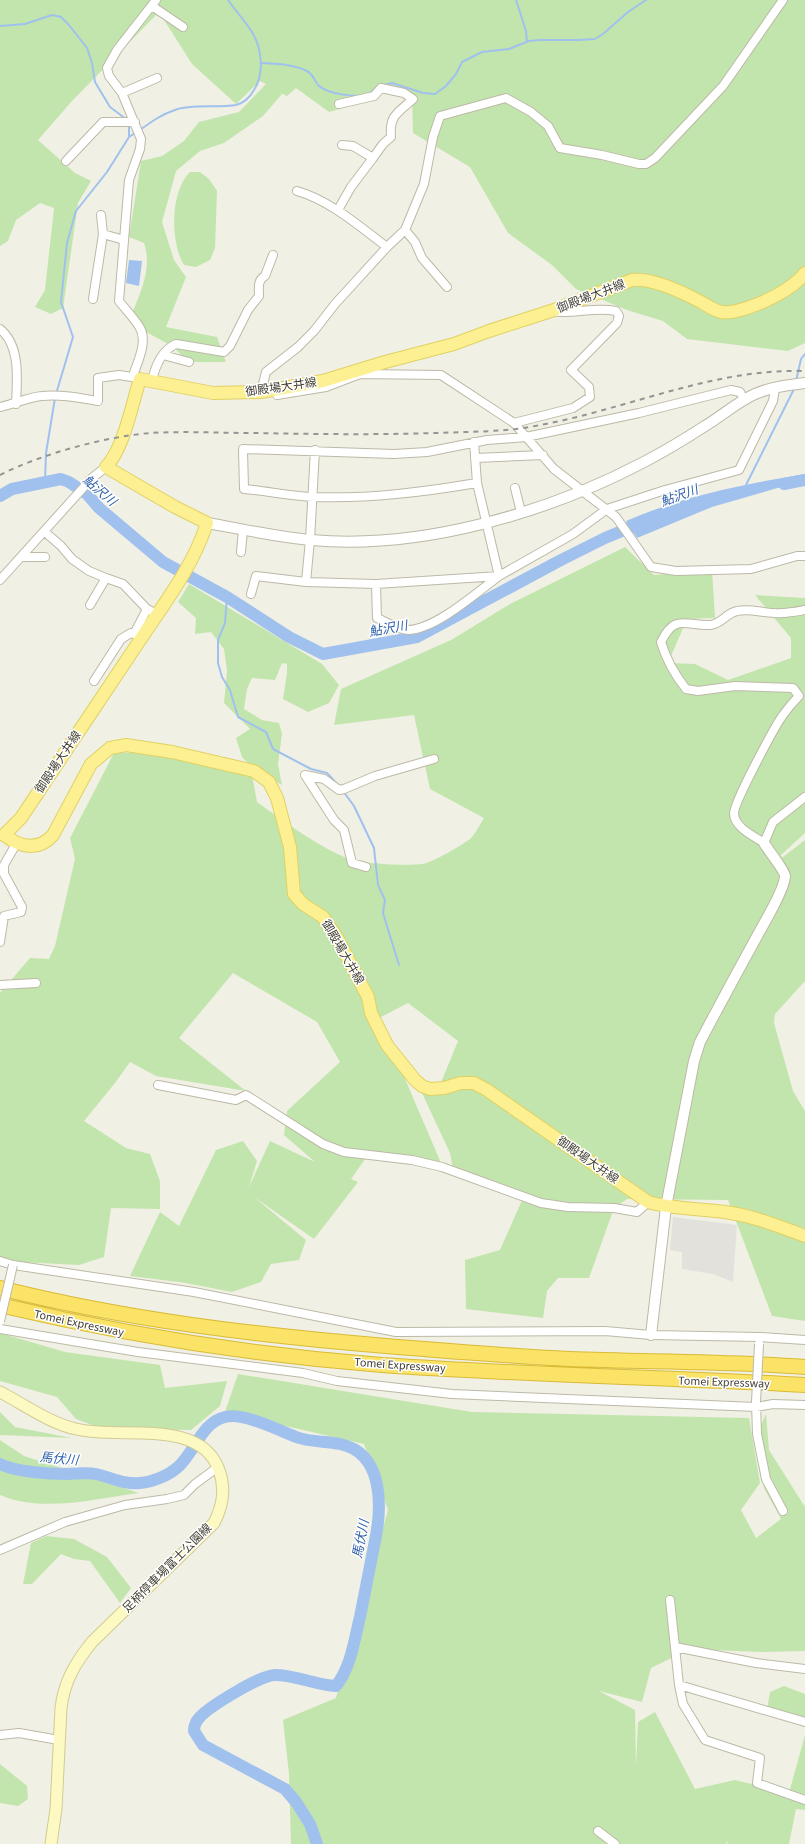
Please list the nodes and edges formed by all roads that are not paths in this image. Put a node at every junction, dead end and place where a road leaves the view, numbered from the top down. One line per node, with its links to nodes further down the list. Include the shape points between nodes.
1 (783, 0): 14 (street, via 723,86 655,158 646,164 560,148 548,126 531,112 506,98 440,116 432,137 424,184)
2 (154, 3): 3 (street); 5 (street, via 117,50 107,68 109,76)
3 (182, 27)
4 (156, 78): 5 (street)
5 (122, 93): 7 (street)
6 (339, 104): 9 (street, via 374,96 381,88 404,93 412,99 392,119 391,137)
7 (135, 124): 10 (street, via 103,122); 16 (street, via 141,140 129,180)
8 (342, 145): 9 (street, via 353,146)
9 (373, 158): 12 (street, via 351,187)
10 (66, 161)
11 (297, 191): 12 (street, via 312,195)
12 (338, 210): 17 (street)
13 (101, 215): 15 (street)
14 (405, 230): 17 (street); 20 (street, via 415,242 422,258)
15 (103, 234): 16 (street); 21 (street)
16 (124, 240): 26 (street, via 119,301 141,329)
17 (387, 247): 29 (street, via 298,348 266,372)
18 (273, 255): 24 (street, via 265,276 258,285 259,296 224,352 176,344 169,347)
19 (805, 273): 22 (main road, 御殿場大井線, via 782,293 763,302 731,311 721,312 670,288 640,279 625,282)
20 (447, 287)
21 (93, 299)
22 (551, 311): 29 (main road, 御殿場大井線, via 454,344 323,382); 33 (street, via 564,314 603,308 616,310 619,316 617,323 571,370 589,387 590,397 573,408)
23 (0, 329): 31 (street, via 8,335 14,354 17,377)
24 (163, 355): 25 (street); 26 (street, via 154,371)
25 (189, 362)
26 (142, 379): 29 (main road, 御殿場大井線, via 212,393); 31 (street, via 116,375 98,378 98,401 62,395 41,396); 39 (main road, via 119,445)
27 (805, 383): 28 (street)
28 (781, 387): 30 (street, via 757,393); 44 (street, via 738,470 665,490)
29 (261, 392): 33 (street, via 277,395 326,387 360,374 441,375)
30 (744, 400): 34 (street, via 740,392 732,390); 42 (street, via 644,462)
31 (16, 404): 32 (street)
32 (0, 407)
33 (514, 423): 34 (street)
34 (526, 437): 35 (street); 37 (street)
35 (474, 442): 36 (street, via 427,452 394,454); 38 (street)
36 (315, 450): 43 (street); 43 (street, via 244,449 244,489)
37 (543, 455): 38 (street); 42 (street, via 554,469)
38 (475, 458): 40 (street)
39 (106, 466): 46 (main road, via 175,508); 49 (street, via 92,478)
40 (477, 483): 43 (street, via 374,496); 47 (street)
41 (516, 488): 45 (street)
42 (582, 491): 44 (street); 45 (street)
43 (313, 497): 50 (street)
44 (607, 510): 52 (street, via 616,518 651,567 676,571 751,569); 55 (street, via 573,534)
45 (521, 512): 47 (street)
46 (208, 523): 48 (street); 63 (main road, 御殿場大井線, via 190,562)
47 (486, 523): 50 (street, via 382,541); 55 (street)
48 (244, 530): 50 (street); 51 (street)
49 (45, 532): 53 (street); 56 (street, via 72,559 89,571)
50 (310, 540): 58 (street)
51 (241, 552)
52 (805, 556)
53 (23, 557): 54 (street); 57 (street)
54 (45, 557)
55 (499, 576): 59 (street); 59 (street, via 436,621 408,630 377,618)
56 (106, 578): 61 (street); 63 (street, via 123,584)
57 (0, 580)
58 (306, 582): 59 (street); 60 (street, via 256,576)
59 (376, 584)
60 (251, 594)
61 (90, 605)
62 (805, 610): 68 (street, via 774,614 750,610 736,611 711,625 680,622 666,630 661,642 677,677 686,689 698,691 735,686 793,688 799,696 783,716 741,794 734,814 745,831)
63 (152, 612): 64 (street, via 134,634 131,633 121,639); 67 (main road, 御殿場大井線, via 21,818)
64 (94, 681)
65 (434, 759): 70 (street, via 375,776 342,789 324,779 305,775 334,820 344,830 352,864)
66 (805, 797): 68 (street, via 773,822)
67 (2, 835): 69 (main road, 御殿場大井線)
68 (764, 843): 77 (street, via 785,876 769,913 700,1042 694,1061)
69 (16, 844): 71 (street, via 4,865 4,874 22,906 21,912); 76 (main road, 御殿場大井線, via 46,844 91,764 110,748 126,745 172,752 254,771 269,782 277,798 290,847 294,894 303,904 323,917 337,938 368,997 371,1013 387,1045 415,1080 430,1089 474,1083)
70 (366, 867)
71 (2, 916): 72 (street)
72 (0, 942)
73 (36, 983): 74 (street)
74 (0, 985)
75 (158, 1085): 76 (street, via 236,1100 246,1095 323,1144 344,1152 412,1160 442,1167 541,1203 637,1212)
76 (648, 1202): 77 (main road, 御殿場大井線)
77 (666, 1207): 78 (main road, 御殿場大井線, via 730,1213 758,1219); 85 (street)
78 (805, 1236)
79 (0, 1261): 80 (street)
80 (13, 1265): 83 (street, bridge); 85 (street, via 194,1292 396,1332 605,1331)
81 (0, 1288): 88 (highway, Tomei Expressway, via 101,1310 288,1338 441,1351)
82 (0, 1305): 89 (highway, Tomei Expressway, via 118,1331 298,1357 496,1372)
83 (0, 1321)
84 (0, 1329): 91 (street, via 138,1352 303,1373 337,1381 452,1394)
85 (651, 1335): 86 (street)
86 (759, 1340): 87 (street); 91 (street, bridge)
87 (805, 1340)
88 (805, 1367)
89 (805, 1385)
90 (0, 1392): 93 (main road, 足柄停車場富士公園線, via 55,1422 77,1429 101,1433 186,1438 211,1454)
91 (756, 1404): 92 (street); 94 (street, via 757,1434 766,1479)
92 (805, 1405)
93 (218, 1467): 95 (street, via 184,1495 125,1505 65,1522); 102 (main road, 足柄停車場富士公園線, via 222,1479 223,1503 214,1523 92,1642 77,1661 63,1692)
94 (783, 1510)
95 (0, 1550)
96 (670, 1600): 97 (street)
97 (675, 1648): 98 (street); 99 (street)
98 (805, 1669)
99 (679, 1685): 100 (street); 103 (street, via 683,1704 705,1740 760,1758 757,1783)
100 (805, 1722)
101 (0, 1735): 102 (street, via 19,1734)
102 (59, 1740): 105 (main road, 足柄停車場富士公園線, via 56,1809)
103 (805, 1800)
104 (598, 1831): 106 (street)
105 (51, 1844)
106 (615, 1844)

